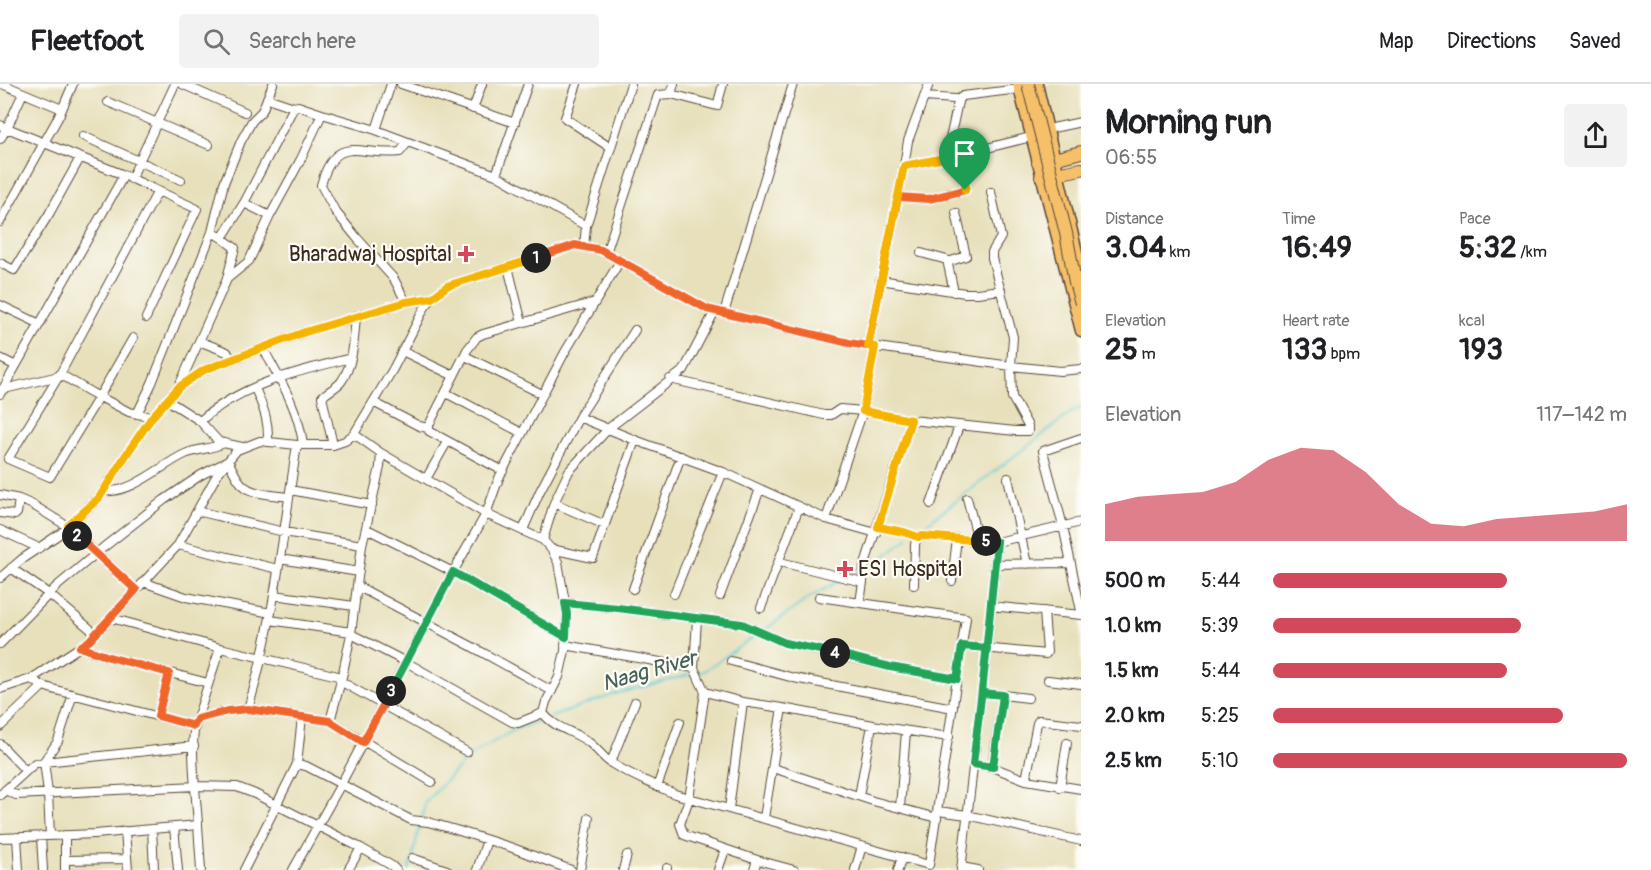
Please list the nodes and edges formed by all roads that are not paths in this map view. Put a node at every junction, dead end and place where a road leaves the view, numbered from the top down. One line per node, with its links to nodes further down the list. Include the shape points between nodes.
1 (2, 84): 19 (street)
2 (73, 84): 28 (street)
3 (175, 84): 32 (street)
4 (182, 84): 29 (street)
5 (273, 84): 23 (street)
6 (392, 84): 35 (street)
7 (400, 84): 20 (street)
8 (434, 84): 20 (street)
9 (482, 84): 27 (street)
10 (528, 84): 33 (street)
11 (577, 84): 43 (street, via 565,118)
12 (632, 84): 43 (street)
13 (675, 84): 21 (street)
14 (723, 84): 21 (street, via 717,106)
15 (793, 84): 85 (street)
16 (929, 84): 22 (street)
17 (1037, 84): 36 (main road)
18 (1022, 86): 24 (street); 38 (main road); 83 (highway, bridge, via 1066,233)
19 (23, 93): 28 (street); 34 (street)
20 (430, 94): 27 (street)
21 (671, 94): 69 (street, via 658,95)
22 (924, 97): 24 (street); 51 (street, via 908,141)
23 (267, 98): 26 (street); 66 (street, via 241,141 224,183)
24 (957, 100): 46 (street)
25 (108, 102): 32 (street)
26 (294, 107): 30 (street); 61 (street)
27 (473, 109): 33 (street)
28 (62, 110): 41 (street)
29 (245, 112)
30 (322, 114): 35 (street); 63 (street)
31 (1081, 122): 36 (street)
32 (157, 123): 42 (street); 49 (street)
33 (515, 123): 54 (street)
34 (3, 126): 39 (street); 41 (street)
35 (376, 129): 40 (street)
36 (1048, 129): 48 (main road)
37 (83, 136): 49 (street)
38 (1031, 137): 45 (street); 50 (main road)
39 (0, 139)
40 (408, 142): 54 (street); 81 (street, via 400,152 341,152 330,163 321,186 335,211 394,279)
41 (44, 143): 47 (street); 64 (street)
42 (209, 145)
43 (611, 148): 65 (street)
44 (1081, 152): 48 (highway)
45 (959, 155): 46 (street); 60 (street, via 965,190 929,199)
46 (946, 157): 51 (street)
47 (81, 158): 55 (street); 73 (street, via 14,270)
48 (1054, 158): 50 (highway); 53 (main road)
49 (139, 162): 55 (street); 57 (street)
50 (1038, 163): 56 (main road)
51 (904, 166): 60 (street)
52 (1081, 169): 53 (highway)
53 (1058, 174): 56 (highway); 75 (main road)
54 (496, 175): 65 (street)
55 (128, 177): 58 (street); 89 (street)
56 (1041, 177): 91 (main road)
57 (181, 180)
58 (158, 191): 87 (street, via 197,209); 104 (street)
59 (991, 192): 78 (street, via 1001,237 992,258)
60 (898, 197): 77 (street)
61 (244, 202): 63 (street); 67 (street)
62 (956, 213): 72 (street, via 966,256)
63 (270, 216): 76 (street, via 249,261)
64 (0, 222)
65 (586, 226): 68 (street)
66 (213, 232): 67 (street); 117 (street)
67 (222, 238): 76 (street, via 235,248)
68 (584, 246): 69 (street); 74 (street, via 575,245)
69 (606, 253): 71 (street)
70 (921, 253): 72 (street)
71 (620, 261): 82 (street); 85 (street)
72 (948, 262): 79 (street)
73 (0, 263)
74 (508, 267): 80 (street, via 447,286); 88 (street)
75 (1081, 269)
76 (227, 279): 93 (street)
77 (880, 280): 79 (street); 94 (street)
78 (1001, 290): 79 (street); 102 (street, via 1013,337)
79 (954, 292)
80 (432, 298): 81 (street); 96 (street)
81 (406, 302): 86 (street)
82 (595, 302): 88 (street); 112 (street)
83 (1081, 303)
84 (0, 305): 89 (street)
85 (719, 312): 94 (street); 107 (street, via 684,370)
86 (356, 316): 95 (street); 99 (street)
87 (146, 318)
88 (522, 323): 97 (street, via 477,337)
89 (40, 324): 101 (street)
90 (634, 330): 119 (street)
91 (1081, 332)
92 (133, 338): 113 (street)
93 (199, 341): 100 (street, via 227,352); 108 (street)
94 (871, 346): 102 (street); 116 (street)
95 (263, 348): 100 (street); 106 (street)
96 (402, 351): 105 (street); 115 (street)
97 (465, 356): 105 (street); 112 (street)
98 (0, 358): 101 (street)
99 (351, 358): 106 (street); 133 (street, via 341,382 322,397)
100 (232, 360): 108 (street, via 204,370)
101 (16, 366): 110 (street)
102 (1011, 366): 103 (street); 122 (street, via 1012,397 1028,431)
103 (1081, 369)
104 (59, 376): 110 (street); 113 (street); 113 (street, via 8,459 50,477)
105 (454, 376): 111 (street)
106 (279, 378): 109 (street); 132 (street, via 297,414)
107 (670, 379): 116 (street, via 824,415 840,409); 124 (street)
108 (179, 387): 114 (street)
109 (255, 388): 121 (street); 129 (street, via 269,425)
110 (1, 391)
111 (446, 393): 123 (street); 125 (street)
112 (542, 394): 125 (street)
113 (99, 397): 117 (street)
114 (167, 400): 118 (street); 121 (street)
115 (373, 402): 123 (street); 126 (street)
116 (863, 411): 120 (street); 155 (street)
117 (137, 414): 118 (street)
118 (152, 417): 143 (street)
119 (579, 417): 124 (street); 162 (street, via 540,490)
120 (911, 420): 122 (street); 163 (street)
121 (200, 421): 131 (street)
122 (960, 426): 149 (street)
123 (428, 428): 130 (street)
124 (609, 428): 128 (street); 148 (street, via 569,471)
125 (522, 433): 138 (street)
126 (354, 434): 133 (street); 135 (street)
127 (1081, 438): 159 (street, via 1043,451)
128 (635, 440): 136 (street); 157 (street)
129 (268, 442): 132 (street); 134 (street)
130 (447, 442): 138 (street); 141 (street)
131 (222, 444): 134 (street); 143 (street, via 182,455 124,489)
132 (300, 445): 133 (street); 144 (street)
133 (333, 445)
134 (243, 448): 137 (street)
135 (381, 453): 141 (street); 150 (street)
136 (681, 456): 139 (street); 191 (street)
137 (228, 461): 144 (street, via 246,488); 152 (street); 175 (street, via 164,500)
138 (502, 471): 154 (street)
139 (723, 472): 142 (street); 193 (street)
140 (1008, 478): 165 (street)
141 (426, 479): 154 (street)
142 (760, 489): 151 (street); 195 (street)
143 (104, 491): 158 (street)
144 (289, 494): 150 (street); 164 (street)
145 (0, 495): 147 (street)
146 (968, 498): 169 (street)
147 (19, 499): 153 (street, via 15,516); 158 (street)
148 (554, 502): 157 (street); 168 (street)
149 (931, 504)
150 (372, 505): 160 (street)
151 (799, 507): 155 (street); 177 (street)
152 (197, 511): 164 (street); 171 (street)
153 (0, 513)
154 (486, 514): 162 (street); 184 (street)
155 (826, 519): 163 (street)
156 (1081, 522): 159 (street)
157 (605, 525): 174 (street, via 593,558)
158 (68, 526): 173 (street); 175 (street)
159 (1063, 526): 165 (street); 178 (street)
160 (366, 529): 172 (street); 184 (street)
161 (0, 530): 173 (street)
162 (524, 530): 168 (street)
163 (877, 530): 166 (street); 187 (street)
164 (284, 532): 172 (street); 176 (street)
165 (1021, 536): 170 (street); 180 (street)
166 (916, 537): 167 (street); 188 (street)
167 (957, 538): 169 (street); 185 (street)
168 (543, 540): 174 (street)
169 (978, 540): 170 (street)
170 (997, 542): 179 (street)
171 (178, 544): 181 (street); 186 (street)
172 (362, 545): 183 (street)
173 (39, 548): 182 (street)
174 (551, 549): 197 (street, via 558,562)
175 (97, 555): 190 (street); 192 (street)
176 (280, 559): 181 (street); 183 (street)
177 (780, 562): 187 (street); 201 (street)
178 (1071, 563): 180 (street); 203 (street)
179 (994, 564): 180 (street); 200 (street)
180 (1027, 564)
181 (278, 569): 194 (street)
182 (4, 572): 192 (street)
183 (359, 572): 189 (street)
184 (453, 572): 207 (street); 210 (street)
185 (952, 580)
186 (143, 582): 190 (street); 204 (street, via 186,597)
187 (863, 582): 198 (street)
188 (914, 585)
189 (357, 586): 199 (street); 207 (street)
190 (136, 590): 205 (street)
191 (633, 590)
192 (49, 594): 209 (street); 211 (street)
193 (674, 594)
194 (274, 595): 199 (street); 204 (street)
195 (720, 596)
196 (819, 597): 198 (street)
197 (565, 603): 206 (street); 210 (street)
198 (860, 603): 212 (street, via 966,618)
199 (354, 606): 208 (street)
200 (991, 606): 202 (street); 215 (street)
201 (761, 608)
202 (1044, 611): 203 (street); 215 (street, via 1046,654)
203 (1081, 613)
204 (270, 617): 208 (street); 216 (street)
205 (111, 618): 209 (street); 214 (street)
206 (697, 619): 219 (street); 223 (street, via 742,624 785,643)
207 (427, 622): 218 (street); 230 (street)
208 (351, 633): 218 (street); 222 (street)
209 (96, 634): 213 (street)
210 (565, 641): 219 (street); 230 (street, via 559,677)
211 (0, 644)
212 (962, 646): 215 (street); 223 (street)
213 (80, 647): 220 (street); 221 (street)
214 (220, 648): 216 (street); 225 (street)
215 (987, 648): 231 (street)
216 (262, 658): 222 (street); 240 (street)
217 (731, 661): 239 (street, via 794,678)
218 (406, 662): 237 (street); 242 (street, via 515,723)
219 (695, 670): 229 (street)
220 (169, 673): 225 (street); 241 (street)
221 (31, 679): 227 (street); 228 (street)
222 (341, 679): 237 (street); 244 (street)
223 (957, 679): 239 (street)
224 (1048, 680): 226 (street)
225 (208, 683): 245 (street)
226 (1081, 684)
227 (43, 686): 232 (street); 249 (street)
228 (0, 689)
229 (704, 690): 236 (street); 274 (street)
230 (552, 691): 242 (street)
231 (982, 693): 233 (street); 260 (street)
232 (73, 694): 241 (street); 257 (street, via 58,741)
233 (1003, 695): 234 (street); 261 (street)
234 (1028, 698)
235 (635, 702): 258 (street)
236 (743, 702): 238 (street); 276 (street)
237 (384, 704): 252 (street); 256 (street)
238 (782, 708): 247 (street); 262 (street)
239 (953, 708): 251 (street)
240 (248, 709): 243 (street); 245 (street)
241 (158, 716): 245 (street)
242 (545, 716): 258 (street, via 587,741)
243 (302, 717): 244 (street); 259 (street)
244 (330, 721): 252 (street)
245 (196, 722): 255 (street)
246 (680, 722): 268 (street)
247 (872, 725): 250 (street); 273 (street)
248 (1081, 725): 264 (street, via 1039,720)
249 (0, 727)
250 (906, 731): 251 (street); 277 (street)
251 (949, 737): 278 (street)
252 (363, 742): 265 (street); 266 (street)
253 (1067, 743): 269 (street)
254 (0, 744): 263 (street)
255 (194, 746): 257 (street); 267 (street)
256 (467, 752)
257 (44, 761): 263 (street); 272 (street)
258 (611, 762): 268 (street)
259 (297, 764): 266 (street); 275 (street)
260 (973, 764): 261 (street); 279 (street)
261 (993, 767): 264 (street)
262 (773, 768): 273 (street); 281 (street)
263 (26, 771): 271 (street)
264 (1026, 780): 269 (street)
265 (432, 782)
266 (341, 784): 283 (street); 291 (street, via 415,821)
267 (196, 786): 272 (street); 275 (street, via 237,787); 282 (street)
268 (657, 786): 274 (street)
269 (1060, 787): 270 (street)
270 (1081, 789)
271 (2, 793): 272 (street)
272 (48, 793): 288 (street)
273 (859, 796): 277 (street)
274 (689, 799): 276 (street); 295 (street, via 680,824 684,835)
275 (277, 805): 283 (street); 311 (street)
276 (729, 808): 281 (street)
277 (900, 808): 278 (street)
278 (938, 814): 279 (street); 302 (street)
279 (967, 815): 292 (street); 303 (street)
280 (589, 818): 318 (street)
281 (764, 818): 293 (street)
282 (198, 825): 284 (street); 310 (street)
283 (317, 826): 294 (street); 312 (street)
284 (174, 827): 285 (street); 309 (street)
285 (152, 829): 286 (street); 308 (street)
286 (125, 831): 287 (street); 299 (street)
287 (65, 835): 288 (street); 300 (street)
288 (46, 836): 289 (street); 305 (street)
289 (17, 837): 290 (street); 304 (street)
290 (0, 838)
291 (487, 840): 316 (street); 317 (street)
292 (1081, 841)
293 (862, 846): 297 (street); 323 (street)
294 (360, 848): 313 (street); 314 (street)
295 (725, 850): 301 (street); 320 (street)
296 (627, 855): 319 (street)
297 (902, 857): 302 (street); 324 (street)
298 (412, 858): 315 (street)
299 (128, 859): 300 (street); 307 (street)
300 (65, 860): 306 (street)
301 (757, 860): 321 (street); 322 (street)
302 (929, 867)
303 (961, 868): 325 (street)
304 (19, 870)
305 (43, 870)
306 (65, 870)
307 (128, 870)
308 (154, 870)
309 (178, 870)
310 (201, 870)
311 (244, 870)
312 (293, 870)
313 (348, 870)
314 (396, 870)
315 (447, 870)
316 (477, 870)
317 (571, 870)
318 (580, 870)
319 (623, 870)
320 (718, 870)
321 (753, 870)
322 (794, 870)
323 (855, 870)
324 (898, 870)
325 (978, 870)

